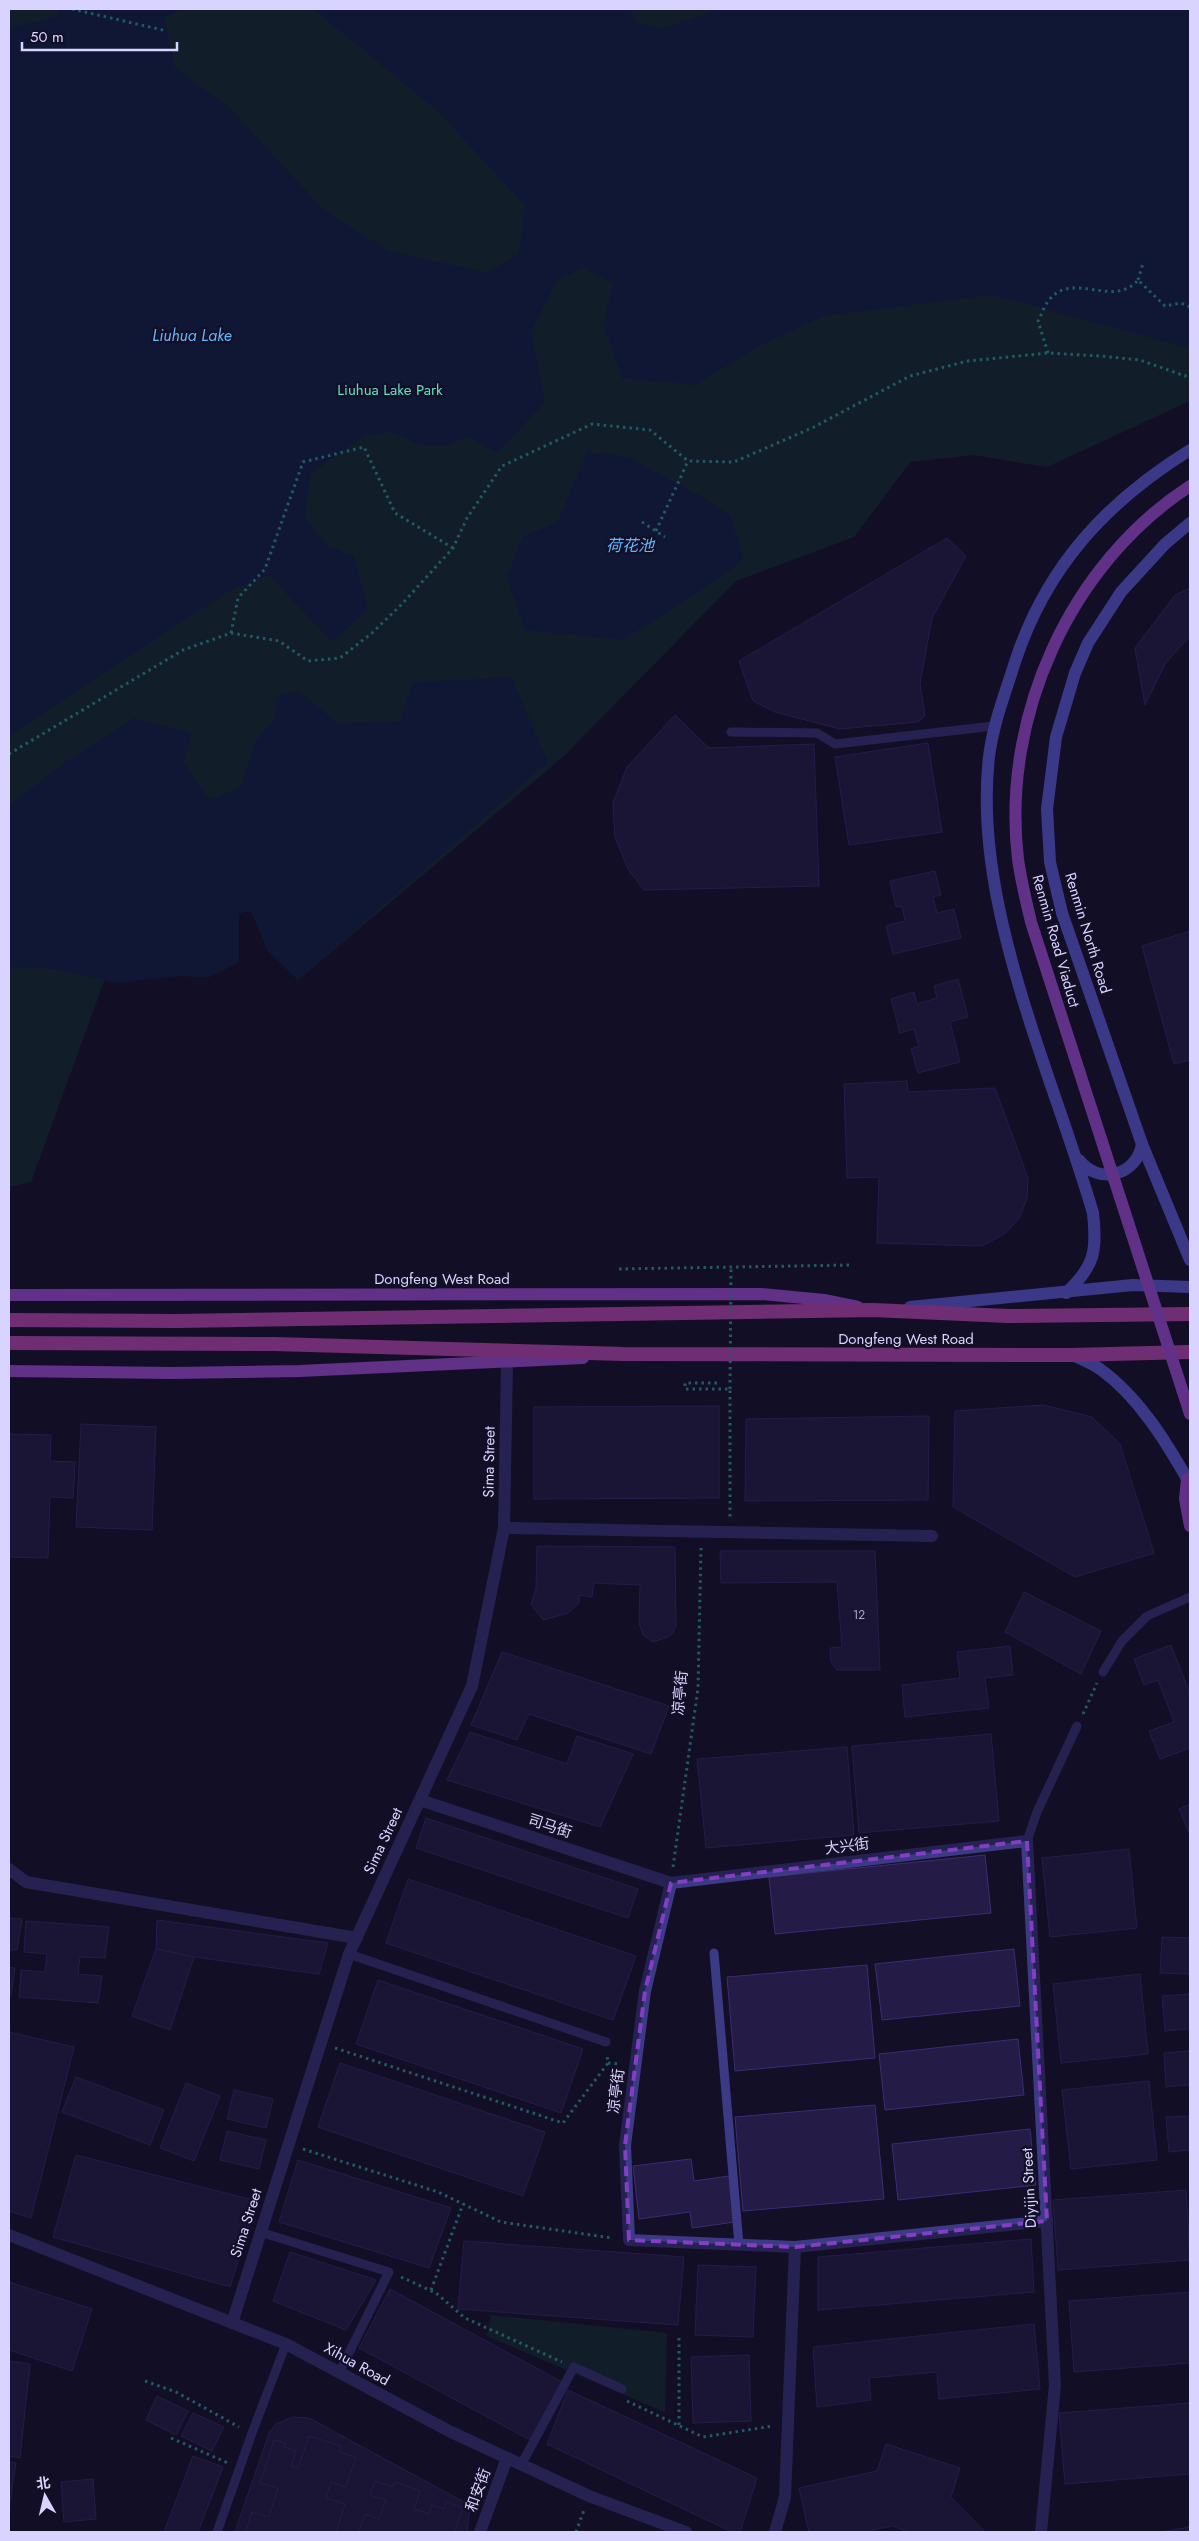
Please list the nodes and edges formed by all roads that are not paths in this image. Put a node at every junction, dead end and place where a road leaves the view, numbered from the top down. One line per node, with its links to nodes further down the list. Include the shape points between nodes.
1 (1190, 450): 4 (main road, via 1139,484 1108,511 1064,562 1032,616)
2 (1190, 486): 21 (main road, Renmin Road Viaduct, bridge, via 1121,544 1092,580 1059,633 1028,721 1019,775 1016,828 1022,887 1034,931)
3 (1190, 522): 6 (main road, Renmin North Road, via 1121,592 1088,643 1060,721 1048,783 1047,836 1054,887)
4 (994, 726): 5 (lane, via 835,744 817,733); 7 (main road, via 987,801 992,869 1023,996)
5 (731, 732)
6 (1142, 1144): 7 (main road, via 1136,1161 1128,1169 1106,1175 1098,1175 1086,1168 1079,1161); 8 (main road, Renmin North Road)
7 (1074, 1146): 10 (main road, via 1093,1213 1096,1240 1092,1261 1083,1278)
8 (1190, 1260)
9 (1190, 1287): 10 (main road, via 1152,1284)
10 (1066, 1293): 12 (main road)
11 (9, 1295): 12 (main road, Dongfeng West Road, via 761,1294 824,1300)
12 (873, 1310): 13 (highway, Dongfeng West Road, via 1036,1316); 14 (highway, Dongfeng West Road, via 76,1322)
13 (1190, 1314)
14 (9, 1320)
15 (9, 1344): 17 (highway, Dongfeng West Road, via 274,1344)
16 (1190, 1352): 18 (highway, Dongfeng West Road)
17 (623, 1354): 18 (highway, Dongfeng West Road); 19 (main road, Dongfeng West Road)
18 (1072, 1354): 22 (main road, via 1099,1369 1128,1394)
19 (507, 1363): 20 (main road, Dongfeng West Road, via 172,1373); 24 (street, Sima Street)
20 (9, 1371)
21 (1190, 1414)
22 (1189, 1480): 23 (main road, via 1185,1499)
23 (1190, 1526)
24 (504, 1528): 25 (street); 29 (street, Sima Street, via 472,1686)
25 (932, 1536)
26 (1190, 1598): 27 (lane, via 1147,1616 1122,1641)
27 (1103, 1672)
28 (1076, 1726): 30 (lane)
29 (420, 1800): 32 (street, 司马街); 33 (street, Sima Street)
30 (1028, 1841): 32 (street, 大兴街); 37 (street, Diyijin Street)
31 (9, 1869): 33 (street, via 26,1882)
32 (671, 1883): 40 (street, 凉亭街, via 645,1991 625,2145 629,2240)
33 (357, 1938): 35 (street, Sima Street)
34 (714, 1953): 40 (lane)
35 (349, 1954): 36 (lane); 38 (street, Sima Street)
36 (606, 2042)
37 (1047, 2221): 41 (street); 52 (street, Diyijin Street, via 1056,2386)
38 (260, 2232): 42 (street, Sima Street); 44 (lane, via 389,2272)
39 (9, 2234): 42 (street, Xihua Road)
40 (739, 2245): 41 (street)
41 (795, 2247): 51 (street, via 785,2497)
42 (232, 2323): 43 (street, Xihua Road)
43 (286, 2344): 44 (street, Xihua Road); 48 (lane)
44 (339, 2373): 46 (street, Xihua Road, via 449,2432)
45 (622, 2389): 47 (lane, via 574,2367)
46 (507, 2458): 47 (street, Xihua Road); 49 (street, 和安街)
47 (521, 2465): 50 (street, Xihua Road, via 589,2496)
48 (218, 2532)
49 (480, 2532)
50 (686, 2532)
51 (775, 2532)
52 (1041, 2532)

